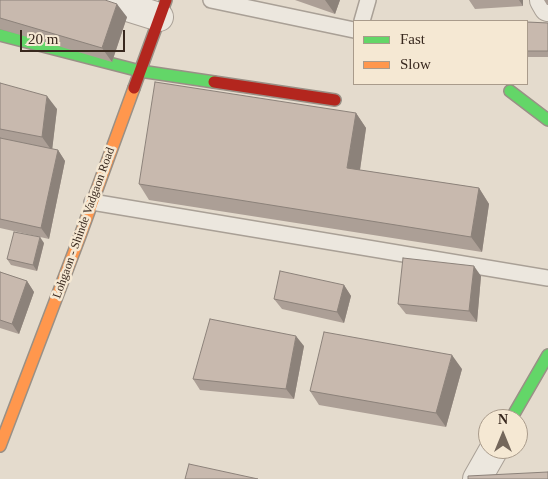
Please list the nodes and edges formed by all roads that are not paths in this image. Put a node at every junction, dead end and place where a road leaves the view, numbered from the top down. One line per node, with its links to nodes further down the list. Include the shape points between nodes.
1 (105, 0): 6 (street)
2 (211, 0): 8 (lane)
3 (368, 0): 7 (lane)
4 (544, 0): 5 (street)
5 (548, 7)
6 (162, 9): 10 (street, Lohgaon - Shinde Vadgaon Road)
7 (362, 20)
8 (353, 30)
9 (0, 35): 10 (street)
10 (140, 71): 12 (street); 14 (street, Lohgaon - Shinde Vadgaon Road)
11 (510, 91): 13 (street)
12 (335, 100)
13 (548, 120)
14 (92, 202): 15 (lane); 18 (street, Lohgaon - Shinde Vadgaon Road)
15 (548, 278)
16 (548, 355): 17 (street)
17 (517, 409)
18 (0, 446)
19 (488, 459): 20 (street)
20 (477, 479)

